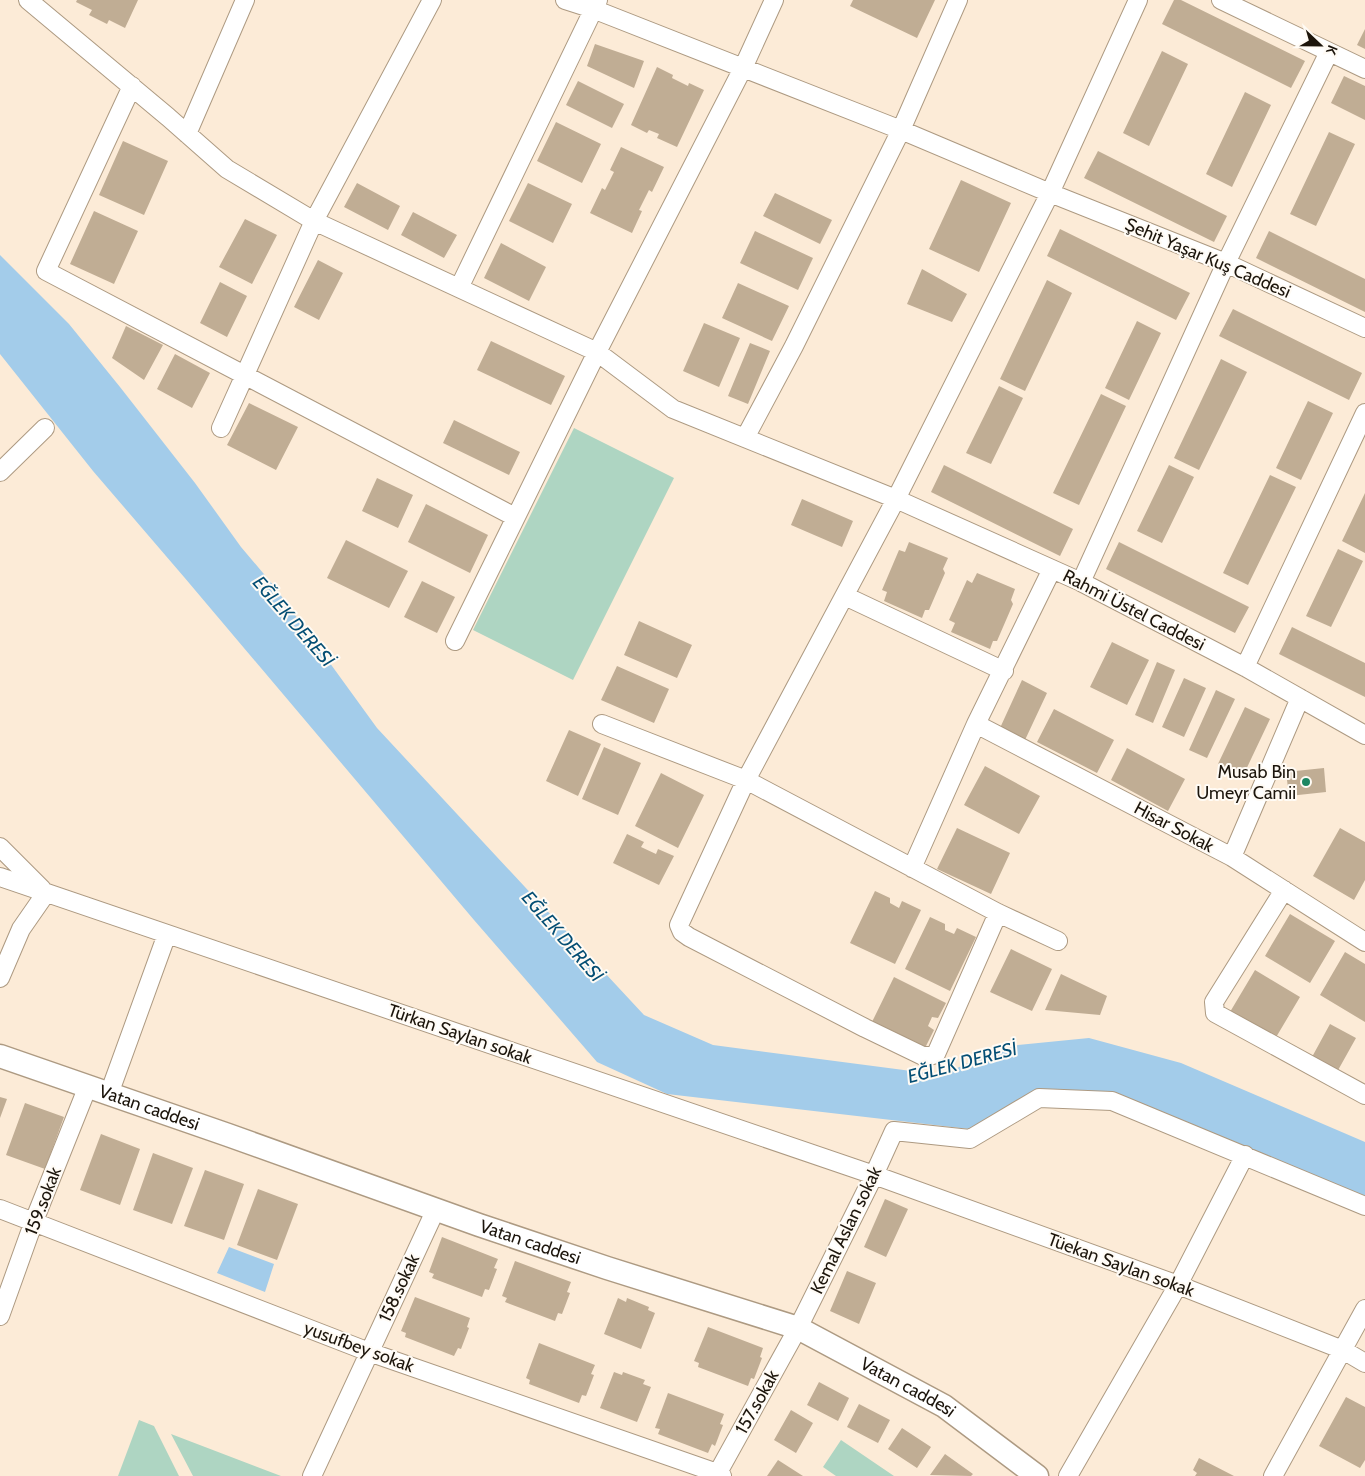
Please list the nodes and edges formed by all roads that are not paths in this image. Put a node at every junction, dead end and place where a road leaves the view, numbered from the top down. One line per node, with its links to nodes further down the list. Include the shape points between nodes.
1 (28, 0): 13 (street, Rahmi Üstel Caddesi)
2 (246, 0): 15 (street)
3 (432, 0): 17 (street)
4 (565, 0): 9 (street, Şehit Yaşar Kuş Caddesi)
5 (774, 0): 11 (street)
6 (958, 0): 14 (street)
7 (1138, 0): 16 (street)
8 (1221, 0): 10 (street)
9 (595, 5): 11 (street, Şehit Yaşar Kuş Caddesi); 19 (street)
10 (1329, 52): 12 (street); 18 (street)
11 (743, 68): 14 (street, Şehit Yaşar Kuş Caddesi); 21 (street)
12 (1365, 69)
13 (132, 86): 15 (street, Rahmi Üstel Caddesi); 22 (street, via 46,271)
14 (901, 130): 16 (street, Şehit Yaşar Kuş Caddesi); 26 (street)
15 (187, 134): 17 (street, Rahmi Üstel Caddesi, via 227,169)
16 (1050, 193): 18 (street, Şehit Yaşar Kuş Caddesi); 28 (street)
17 (314, 221): 19 (street, Rahmi Üstel Caddesi); 22 (street)
18 (1226, 263): 20 (street, Şehit Yaşar Kuş Caddesi); 31 (street)
19 (459, 288): 21 (street, Rahmi Üstel Caddesi)
20 (1365, 328)
21 (597, 352): 26 (street, Rahmi Üstel Caddesi, via 673,409); 29 (street)
22 (245, 376): 25 (street); 29 (street)
23 (1365, 413): 34 (street)
24 (45, 428): 27 (street)
25 (221, 428)
26 (745, 438): 28 (street, Rahmi Üstel Caddesi)
27 (0, 472)
28 (896, 499): 30 (street, Rahmi Üstel Caddesi); 32 (street)
29 (516, 517): 33 (street)
30 (1052, 569): 31 (street, Rahmi Üstel Caddesi); 35 (street)
31 (1081, 582): 34 (street, Rahmi Üstel Caddesi)
32 (845, 596): 35 (street); 40 (street)
33 (455, 641)
34 (1245, 667): 36 (street, Rahmi Üstel Caddesi)
35 (1004, 671): 38 (street)
36 (1300, 698): 39 (street, Rahmi Üstel Caddesi); 42 (street)
37 (602, 724): 40 (street)
38 (976, 724): 42 (street, Hisar Sokak); 43 (street)
39 (1365, 734)
40 (746, 780): 43 (street); 47 (street, via 679,925 689,937 925,1057 936,1054)
41 (0, 847): 46 (street)
42 (1232, 857): 45 (street, Hisar Sokak)
43 (912, 868): 47 (street)
44 (0, 878): 46 (street, Türkan Saylan sokak)
45 (1284, 890): 50 (street, Hisar Sokak); 55 (street, via 1214,1002 1215,1013)
46 (46, 893): 48 (street, Türkan Saylan sokak); 51 (street, via 21,929)
47 (998, 913): 49 (street)
48 (167, 934): 54 (street); 57 (street, Türkan Saylan sokak)
49 (1058, 941)
50 (1365, 942)
51 (0, 978)
52 (0, 1056): 53 (street, Vatan caddesi)
53 (88, 1086): 54 (street, Vatan caddesi); 61 (street, 159.sokak)
54 (109, 1094): 60 (street, Vatan caddesi)
55 (1365, 1095)
56 (1245, 1155): 57 (street, Kemal Aslan sokak, via 1112,1101 1040,1098 970,1139 894,1131); 58 (street); 62 (street)
57 (874, 1175): 62 (street, Tüekan Saylan sokak); 65 (street, Kemal Aslan sokak)
58 (1365, 1206)
59 (0, 1209): 61 (street, yusufbey sokak)
60 (436, 1210): 65 (street, Vatan caddesi); 67 (street, 158.sokak)
61 (34, 1222): 64 (street, 159.sokak); 67 (street, yusufbey sokak)
62 (1178, 1285): 66 (street, Tüekan Saylan sokak); 72 (street)
63 (1365, 1309): 66 (street)
64 (0, 1316)
65 (798, 1328): 69 (street, 157.sokak); 71 (street, Vatan caddesi, via 944,1406)
66 (1343, 1350): 68 (street, Tüekan Saylan sokak); 73 (street)
67 (369, 1352): 69 (street, yusufbey sokak); 70 (street, 158.sokak)
68 (1365, 1363)
69 (718, 1475)
70 (312, 1476)
71 (1038, 1476)
72 (1068, 1476)
73 (1273, 1476)

